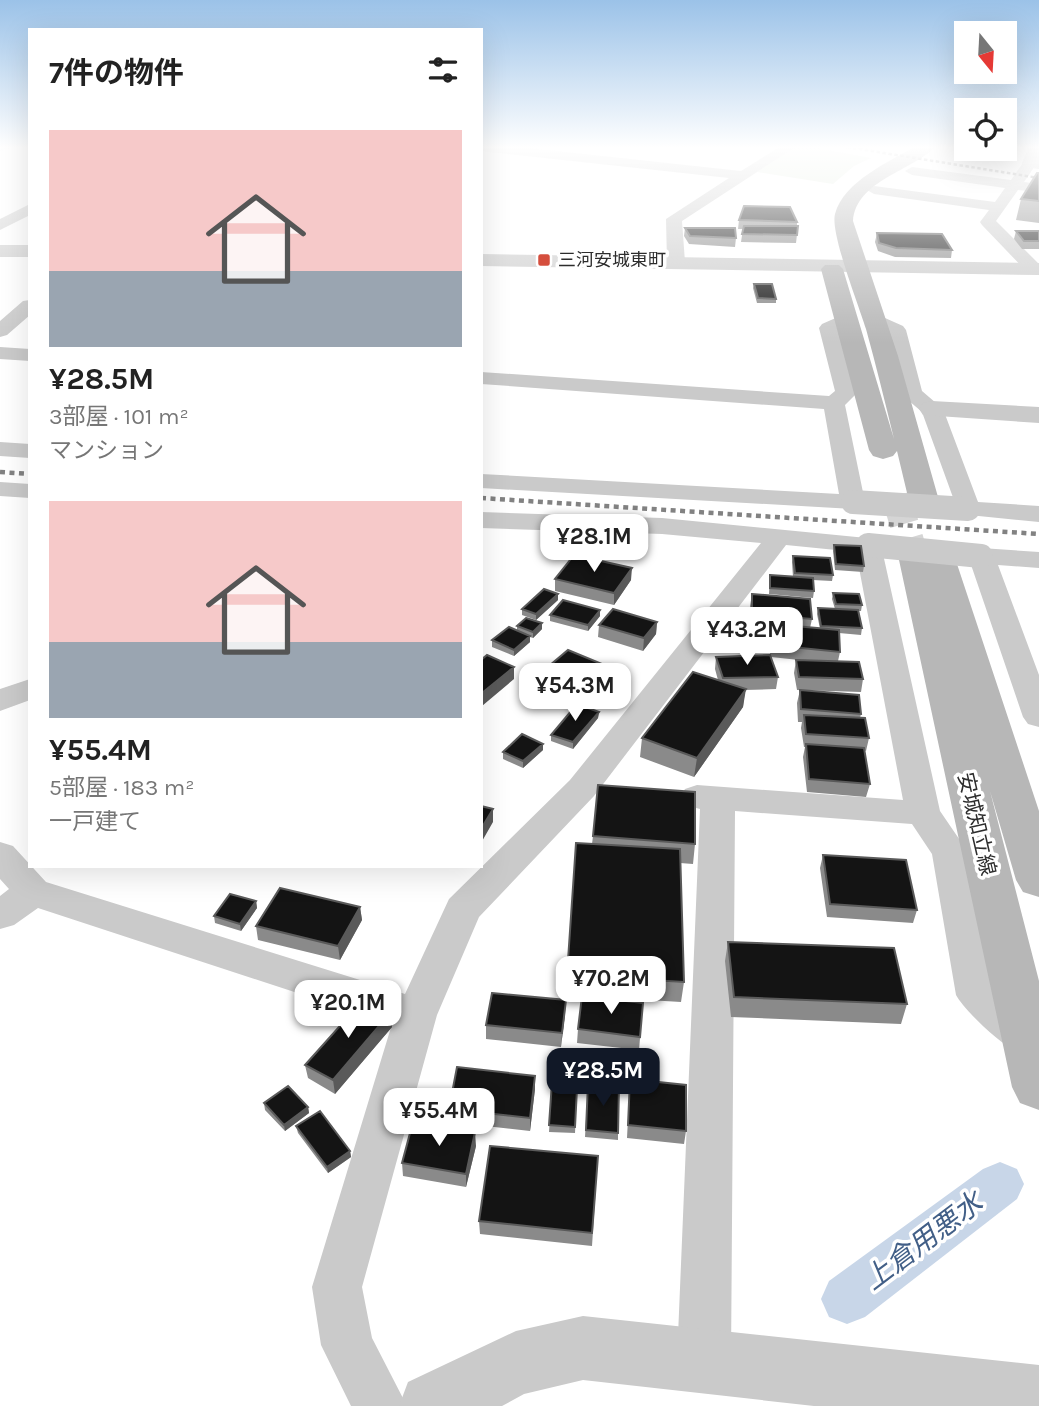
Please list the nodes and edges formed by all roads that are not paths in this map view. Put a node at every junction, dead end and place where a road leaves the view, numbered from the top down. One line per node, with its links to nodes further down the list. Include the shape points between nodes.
1 (28, 212): 5 (street)
2 (686, 212): 11 (street, via 674,219)
3 (846, 212): 13 (main road, via 843,218)
4 (994, 212): 14 (street, via 988,222)
5 (0, 227): 6 (street)
6 (28, 230)
7 (824, 242): 12 (main road)
8 (0, 251): 9 (street)
9 (28, 251)
10 (483, 260): 11 (street)
11 (676, 262): 12 (street)
12 (831, 267): 13 (street); 18 (main road)
13 (857, 267): 14 (street); 19 (main road)
14 (1037, 269)
15 (10, 301): 16 (street)
16 (28, 304)
17 (28, 306): 20 (street)
18 (847, 319): 24 (street, via 829,328 846,393); 30 (main road)
19 (876, 320): 25 (street, via 896,330 912,394); 33 (main road)
20 (0, 331)
21 (0, 353): 22 (street)
22 (28, 355)
23 (483, 378): 24 (street)
24 (834, 403): 34 (street)
25 (932, 409): 26 (street); 35 (street)
26 (1039, 415)
27 (0, 449): 28 (street)
28 (28, 451)
29 (483, 481): 34 (street)
30 (892, 483)
31 (0, 489): 32 (street)
32 (28, 491)
33 (923, 498)
34 (853, 502): 35 (street, bridge)
35 (968, 509): 36 (street)
36 (1039, 514)
37 (483, 520): 38 (street, via 662,526)
38 (779, 537): 39 (street); 45 (street)
39 (868, 545): 40 (street, bridge); 49 (street)
40 (981, 556): 41 (street); 44 (street)
41 (1039, 560)
42 (28, 689): 43 (street)
43 (0, 701)
44 (1039, 718)
45 (582, 788): 46 (street); 54 (street, via 463,909)
46 (623, 792)
47 (663, 795): 48 (street)
48 (718, 799): 49 (street); 57 (street)
49 (923, 813): 55 (street, via 950,852 977,995)
50 (0, 855): 52 (street)
51 (1039, 880): 55 (main road, 安城知立線, via 927,561)
52 (33, 892): 53 (street); 54 (street)
53 (0, 915)
54 (416, 1015): 59 (street, via 337,1287 347,1345)
55 (1027, 1037): 56 (main road, 安城知立線)
56 (1039, 1087)
57 (704, 1360): 58 (street); 60 (street, via 583,1348 516,1364)
58 (1039, 1398)
59 (380, 1406)
60 (432, 1406)

